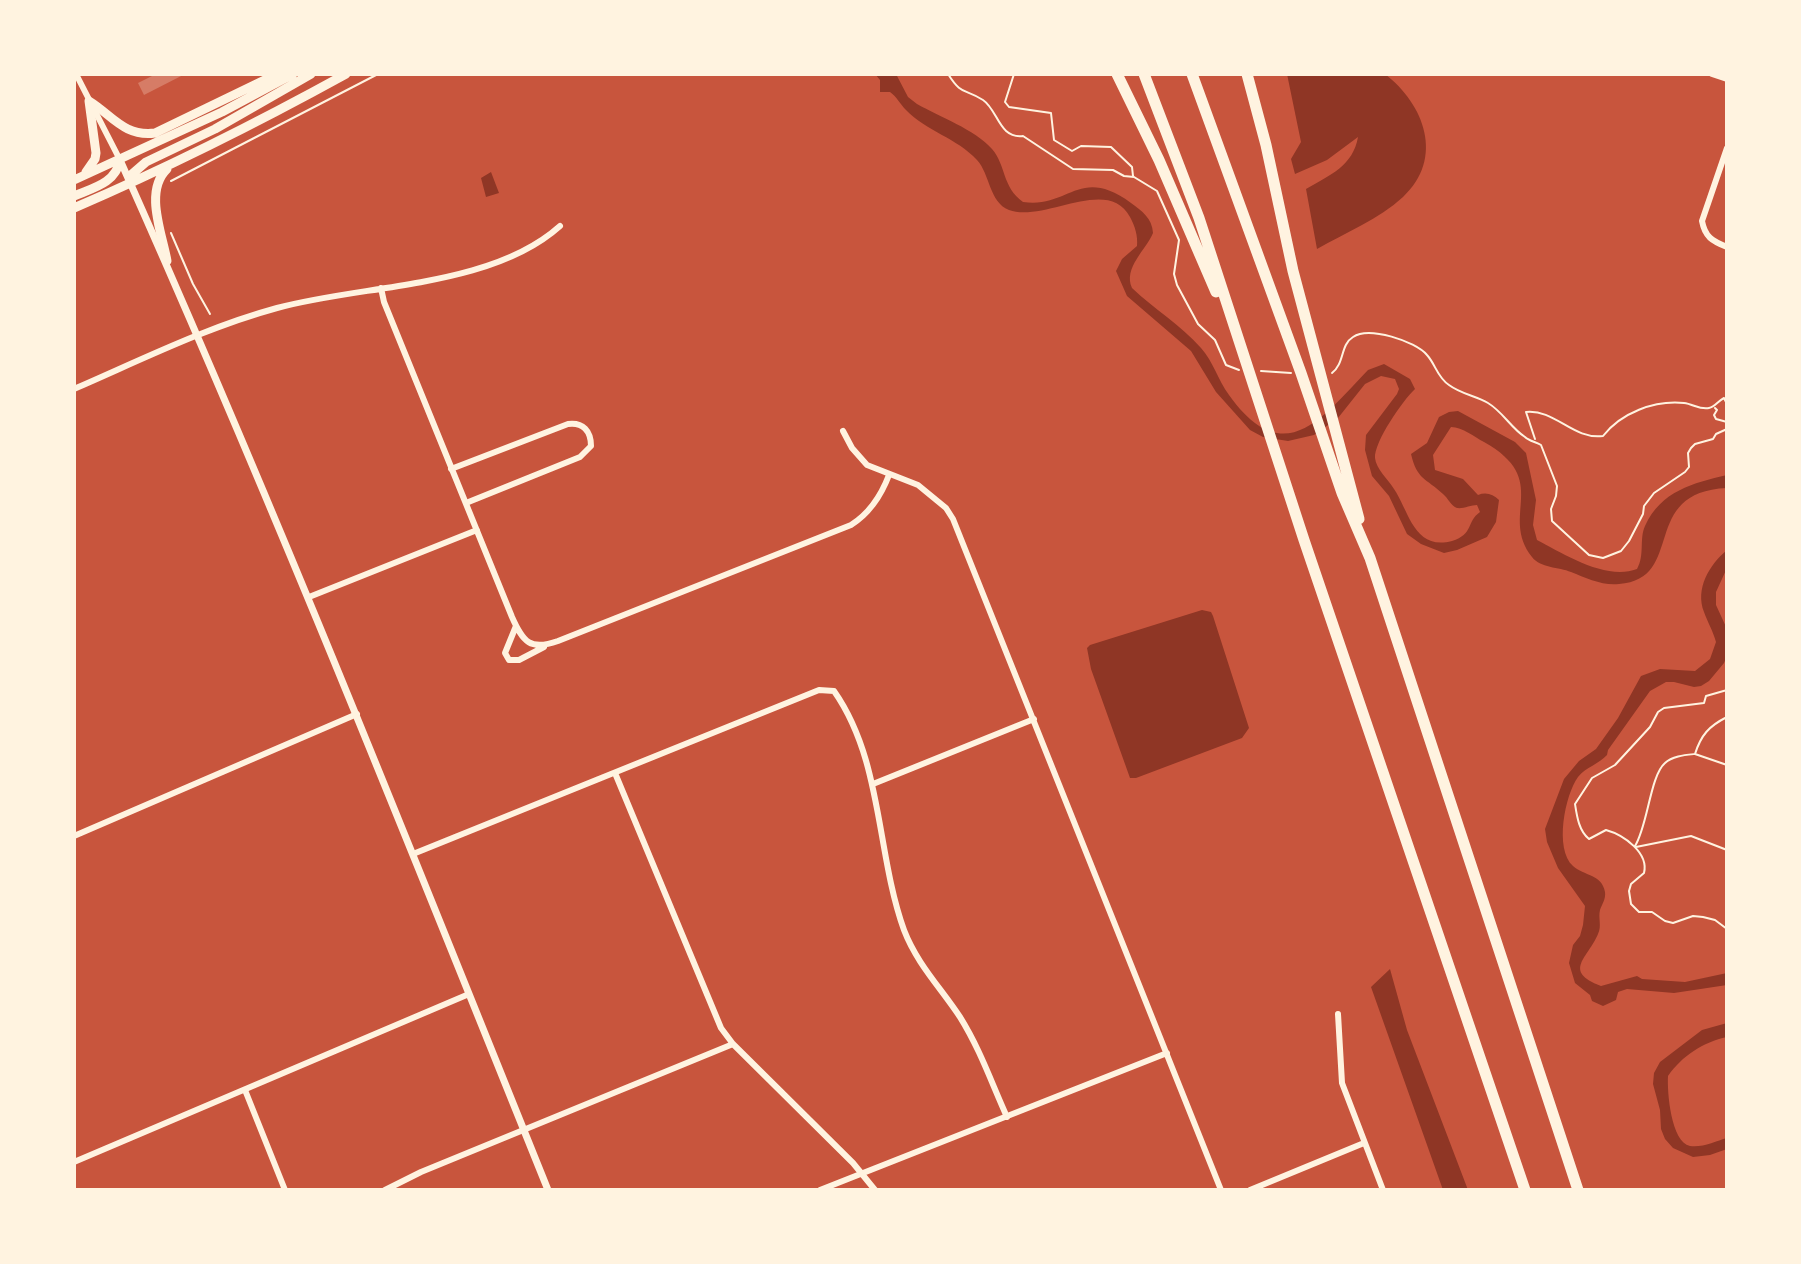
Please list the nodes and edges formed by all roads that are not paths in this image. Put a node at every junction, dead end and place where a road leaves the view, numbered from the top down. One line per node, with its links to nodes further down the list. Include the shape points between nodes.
1 (76, 74): 12 (street)
2 (277, 74): 12 (main road, via 145,135 127,131)
3 (293, 74): 14 (main road)
4 (311, 74): 17 (main road, via 146,162 131,175)
5 (346, 74): 15 (main road)
6 (1117, 74): 25 (highway)
7 (1144, 74): 25 (highway, via 1199,218)
8 (1194, 74): 30 (highway)
9 (1247, 74): 30 (highway, via 1324,372)
10 (1712, 74): 11 (street)
11 (1727, 79)
12 (89, 101): 14 (street); 16 (main road, via 96,153)
13 (1727, 148): 21 (street, via 1702,221 1712,242)
14 (120, 160): 16 (main road); 17 (street); 18 (main road, via 110,180)
15 (173, 163): 17 (main road); 22 (main road, via 155,188)
16 (77, 179)
17 (130, 184): 19 (main road); 22 (street)
18 (74, 196)
19 (74, 208)
20 (560, 226): 23 (street, via 542,242 496,262)
21 (1727, 247)
22 (167, 261): 24 (street)
23 (381, 288): 24 (street, via 280,307); 28 (street)
24 (199, 335): 26 (street); 33 (street)
25 (1244, 359): 60 (highway)
26 (74, 389)
27 (843, 431): 29 (street, via 859,457)
28 (451, 469): 31 (street); 31 (street, via 568,424 588,431 591,446 580,457)
29 (889, 475): 35 (street, via 870,510 851,525); 37 (street, via 918,485 953,519)
30 (1347, 493): 61 (highway)
31 (466, 503): 32 (street)
32 (477, 530): 33 (street); 34 (street)
33 (309, 597): 36 (street)
34 (516, 626): 35 (street, via 529,643); 35 (street, via 505,653 509,660)
35 (547, 645)
36 (358, 714): 40 (street); 41 (street)
37 (1034, 719): 39 (street); 45 (street)
38 (615, 773): 39 (street, via 819,690 834,691 848,711); 41 (street); 44 (street, via 711,1009)
39 (873, 784): 47 (street, via 905,932 976,1044)
40 (74, 836)
41 (413, 854): 42 (street)
42 (469, 994): 46 (street); 48 (street)
43 (1338, 1014): 49 (street, via 1342,1083)
44 (733, 1044): 48 (street); 51 (street)
45 (1167, 1053): 47 (street); 57 (street)
46 (245, 1090): 50 (street); 52 (street)
47 (1007, 1117): 51 (street)
48 (523, 1129): 53 (street); 54 (street)
49 (1364, 1143): 58 (street); 59 (street)
50 (74, 1162)
51 (862, 1174): 55 (street); 56 (street)
52 (285, 1190)
53 (385, 1190)
54 (548, 1190)
55 (820, 1190)
56 (875, 1190)
57 (1221, 1190)
58 (1250, 1190)
59 (1383, 1190)
60 (1525, 1190)
61 (1578, 1190)

